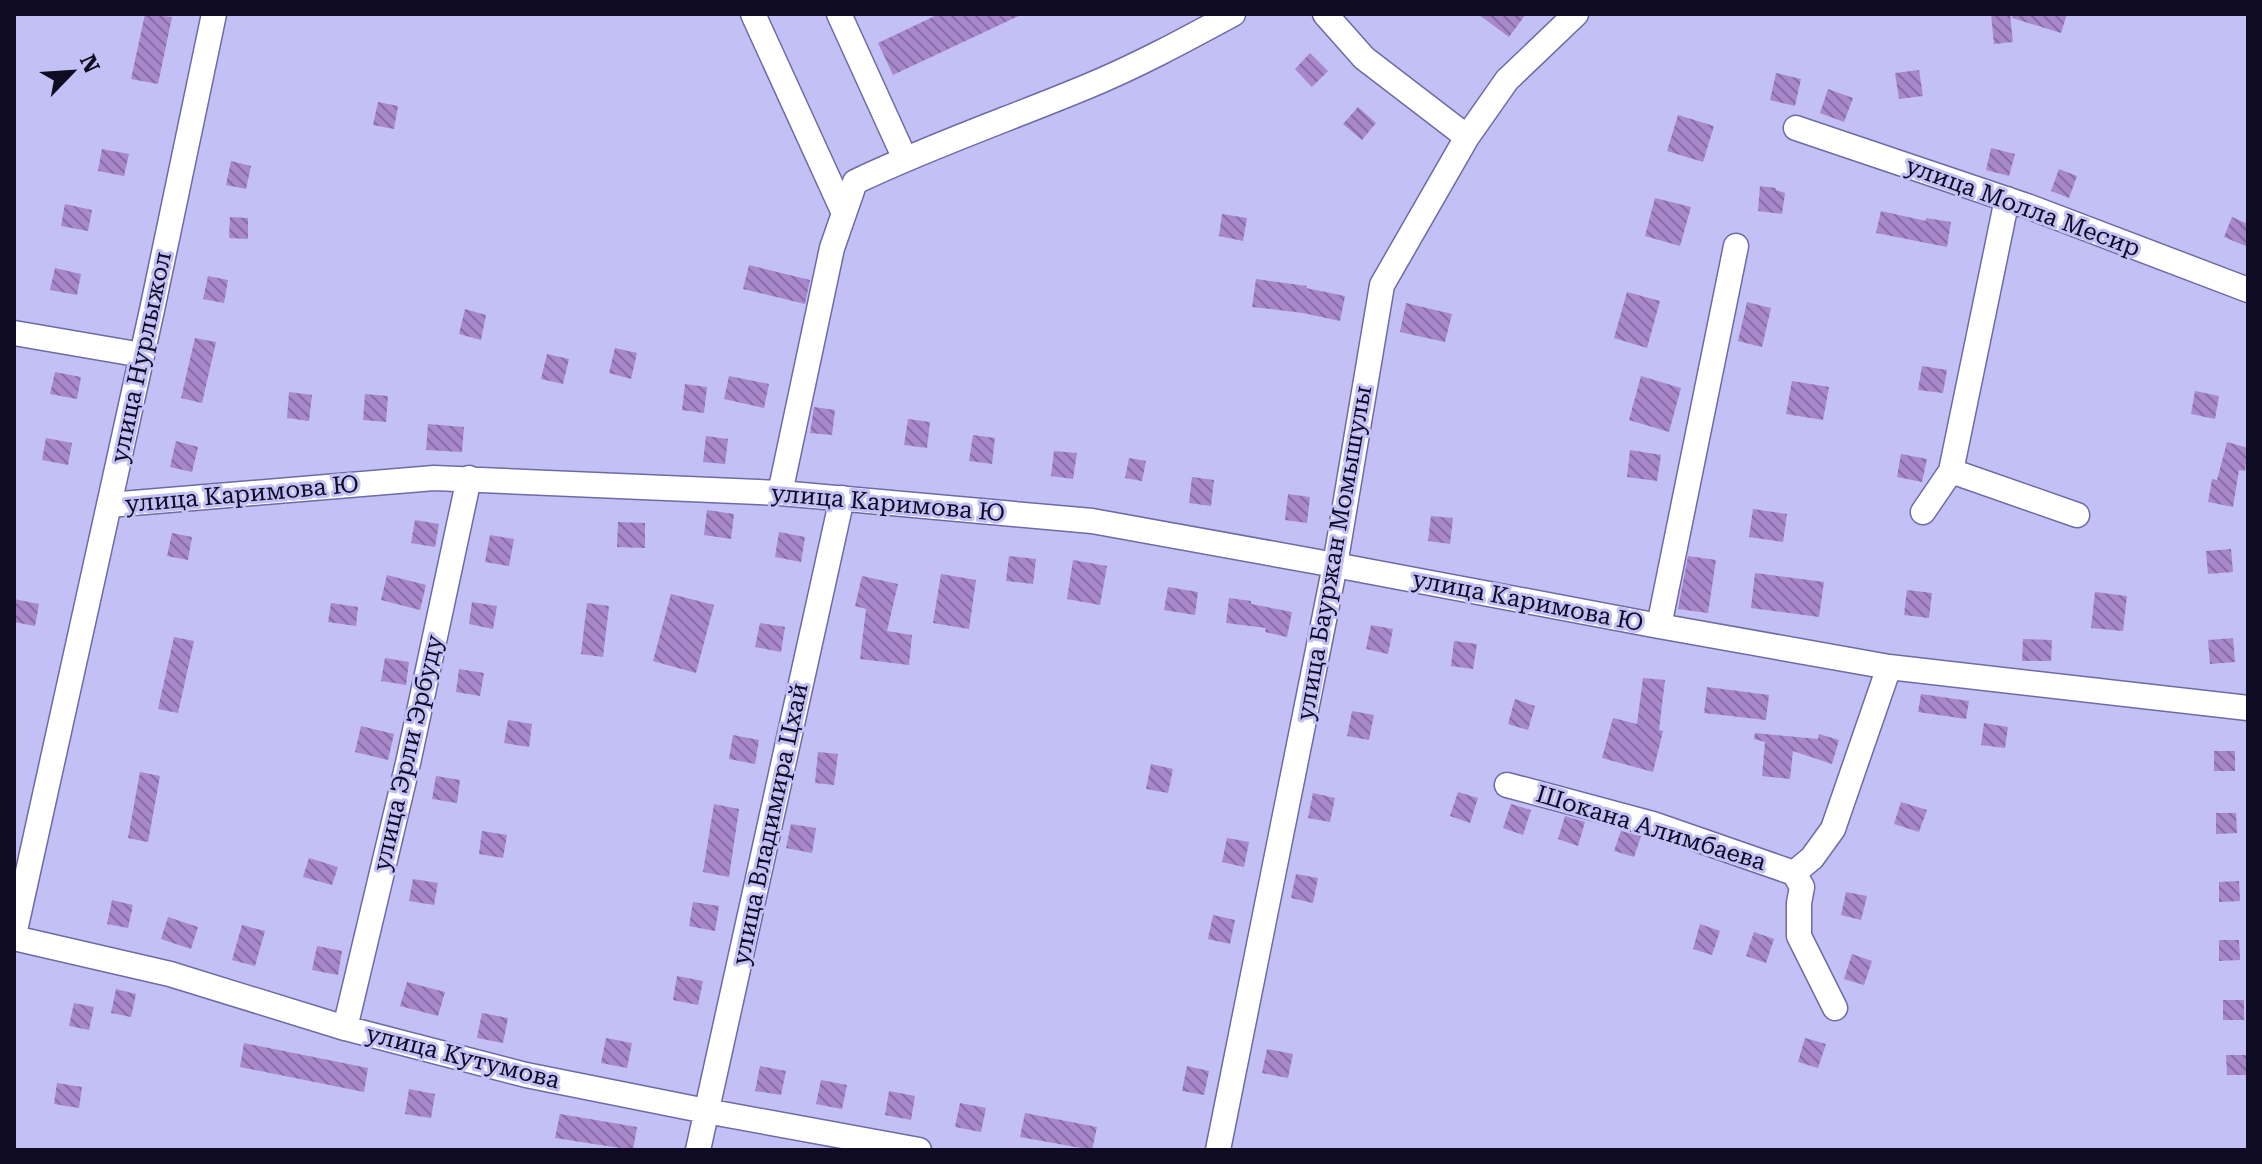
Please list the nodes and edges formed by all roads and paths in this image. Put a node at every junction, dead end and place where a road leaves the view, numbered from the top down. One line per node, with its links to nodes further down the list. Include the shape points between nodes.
1 (214, 14): 15 (street, улица Нурлыжол)
2 (753, 14): 11 (street)
3 (839, 14): 9 (street)
4 (1233, 14): 9 (street, via 1147,60)
5 (1325, 14): 8 (street, via 1364,58)
6 (1576, 14): 8 (street, улица Бауржан Момышулы, via 1507,80)
7 (1796, 128): 10 (street, улица Молла Месир)
8 (1467, 137): 23 (street, улица Бауржан Момышулы, via 1382,285)
9 (905, 159): 11 (street, via 855,182)
10 (2007, 199): 13 (street, улица Молла Месир); 16 (street)
11 (843, 211): 18 (street)
12 (1736, 246): 24 (street, улица Каримова Ю)
13 (2248, 290)
14 (14, 333): 15 (street)
15 (142, 355): 20 (street, улица Нурлыжол)
16 (1951, 471): 21 (street); 22 (street)
17 (469, 478): 18 (street, улица Каримова Ю); 20 (street, улица Каримова Ю); 31 (street, улица Эрли Эрбуду)
18 (780, 493): 19 (street, улица Каримова Ю)
19 (842, 498): 23 (street, улица Каримова Ю, via 1092,521); 32 (street, улица Владимира Цхай)
20 (109, 505): 29 (street, улица Нурлыжол)
21 (1923, 512)
22 (2077, 515)
23 (1335, 565): 24 (street, улица Каримова Ю); 35 (street, улица Бауржан Момышулы)
24 (1659, 626): 25 (street, улица Каримова Ю)
25 (1889, 667): 26 (street, улица Каримова Ю); 28 (street, Шокана Алимбаева, via 1833,829)
26 (2248, 708)
27 (1507, 785): 28 (street, Шокана Алимбаева, via 1653,824)
28 (1794, 873): 30 (street, Шокана Алимбаева, via 1802,887 1799,936)
29 (14, 936): 31 (street, улица Кутумова, via 170,974)
30 (1835, 1008)
31 (345, 1028): 32 (street, улица Кутумова, via 526,1075)
32 (706, 1111): 33 (street, улица Владимира Цхай); 34 (street, улица Кутумова)
33 (698, 1150)
34 (919, 1150)
35 (1218, 1150)

